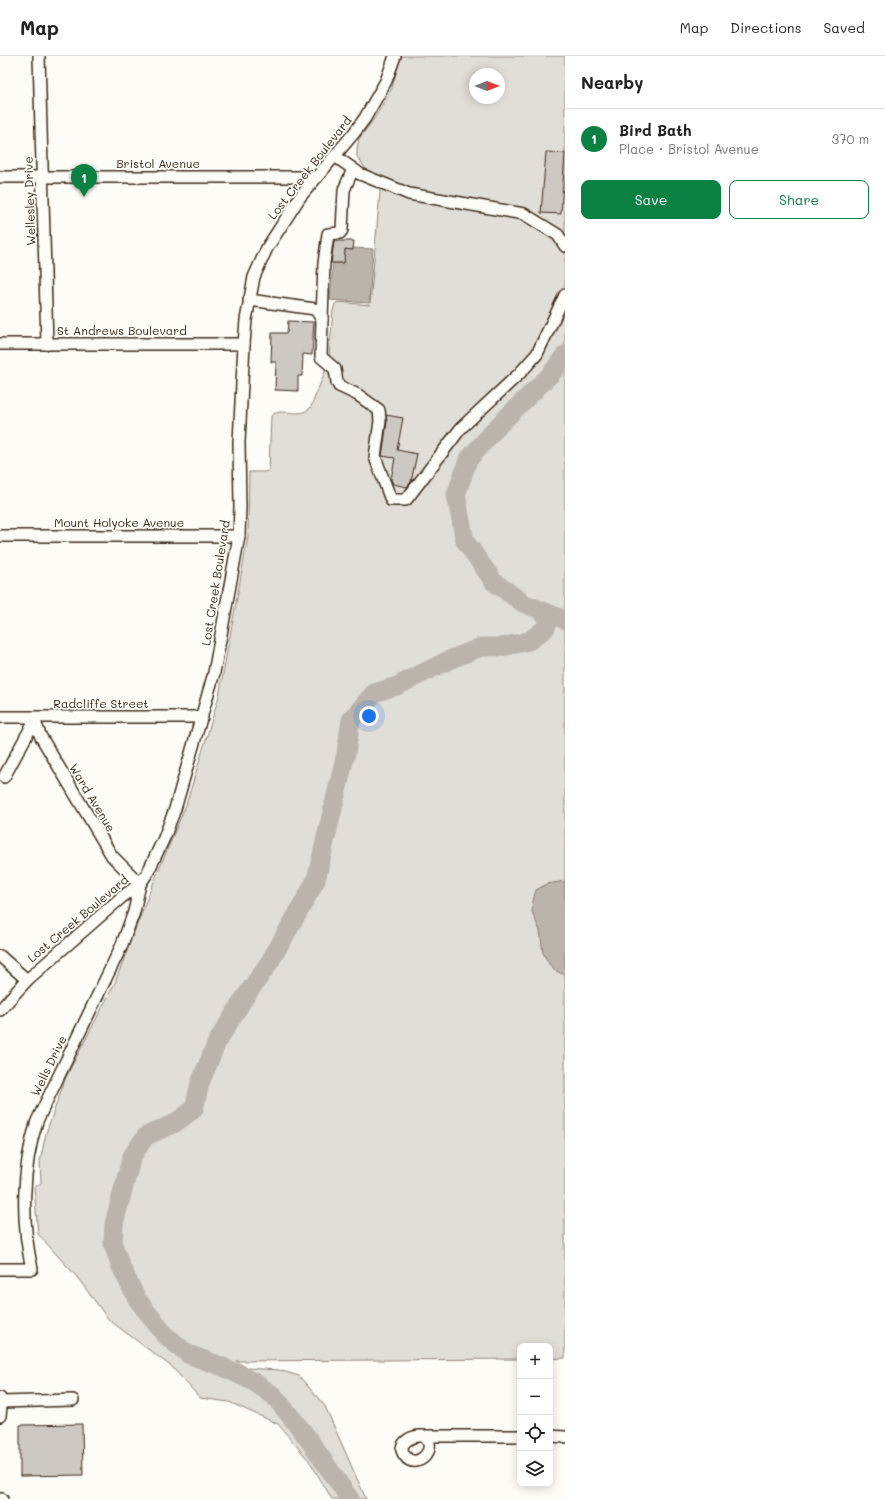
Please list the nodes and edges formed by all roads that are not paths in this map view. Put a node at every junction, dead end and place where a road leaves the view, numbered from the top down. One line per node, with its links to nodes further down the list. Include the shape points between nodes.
1 (39, 56): 5 (street, Wellesley Drive)
2 (395, 56): 3 (street, Lost Creek Boulevard, via 386,81 372,107)
3 (335, 156): 4 (street); 7 (street, Lost Creek Boulevard)
4 (353, 169): 8 (street, via 409,194 524,214 558,235); 11 (street, via 344,190 342,230 340,233 328,234)
5 (42, 176): 6 (street, Bristol Avenue); 7 (street, Bristol Avenue); 13 (street, Wellesley Drive)
6 (0, 177)
7 (317, 178): 10 (street, Lost Creek Boulevard, via 300,197 267,248 254,277)
8 (565, 246)
9 (565, 295): 11 (street, via 537,354 461,428 406,500 391,500 375,457 379,410 358,395 339,386 336,382 335,369 321,357)
10 (249, 300): 11 (street, via 315,309); 14 (street, Lost Creek Boulevard)
11 (322, 319)
12 (0, 344): 13 (street, St Andrews Boulevard)
13 (47, 344): 14 (street, St Andrews Boulevard)
14 (244, 344): 16 (street, Lost Creek Boulevard, via 239,442)
15 (0, 536): 16 (street, Mount Holyoke Avenue)
16 (239, 536): 18 (street, Lost Creek Boulevard, via 214,673)
17 (0, 717): 19 (street, Radcliffe Street)
18 (202, 717): 19 (street, Radcliffe Street); 21 (street, Lost Creek Boulevard, via 172,816 155,858)
19 (34, 719): 20 (street); 21 (street, Ward Avenue, via 41,737 112,856)
20 (4, 777)
21 (140, 884): 23 (street, Lost Creek Boulevard); 25 (street, Wells Drive, via 134,912 121,947 37,1121 29,1156 25,1199 25,1225 32,1269)
22 (0, 956): 23 (street)
23 (27, 980): 24 (street, Lost Creek Boulevard)
24 (0, 1010)
25 (0, 1268)
26 (0, 1400): 27 (street); 28 (street)
27 (73, 1400)
28 (0, 1416)
29 (424, 1436): 30 (street)
30 (517, 1436)
31 (553, 1436): 32 (street)
32 (565, 1437)

